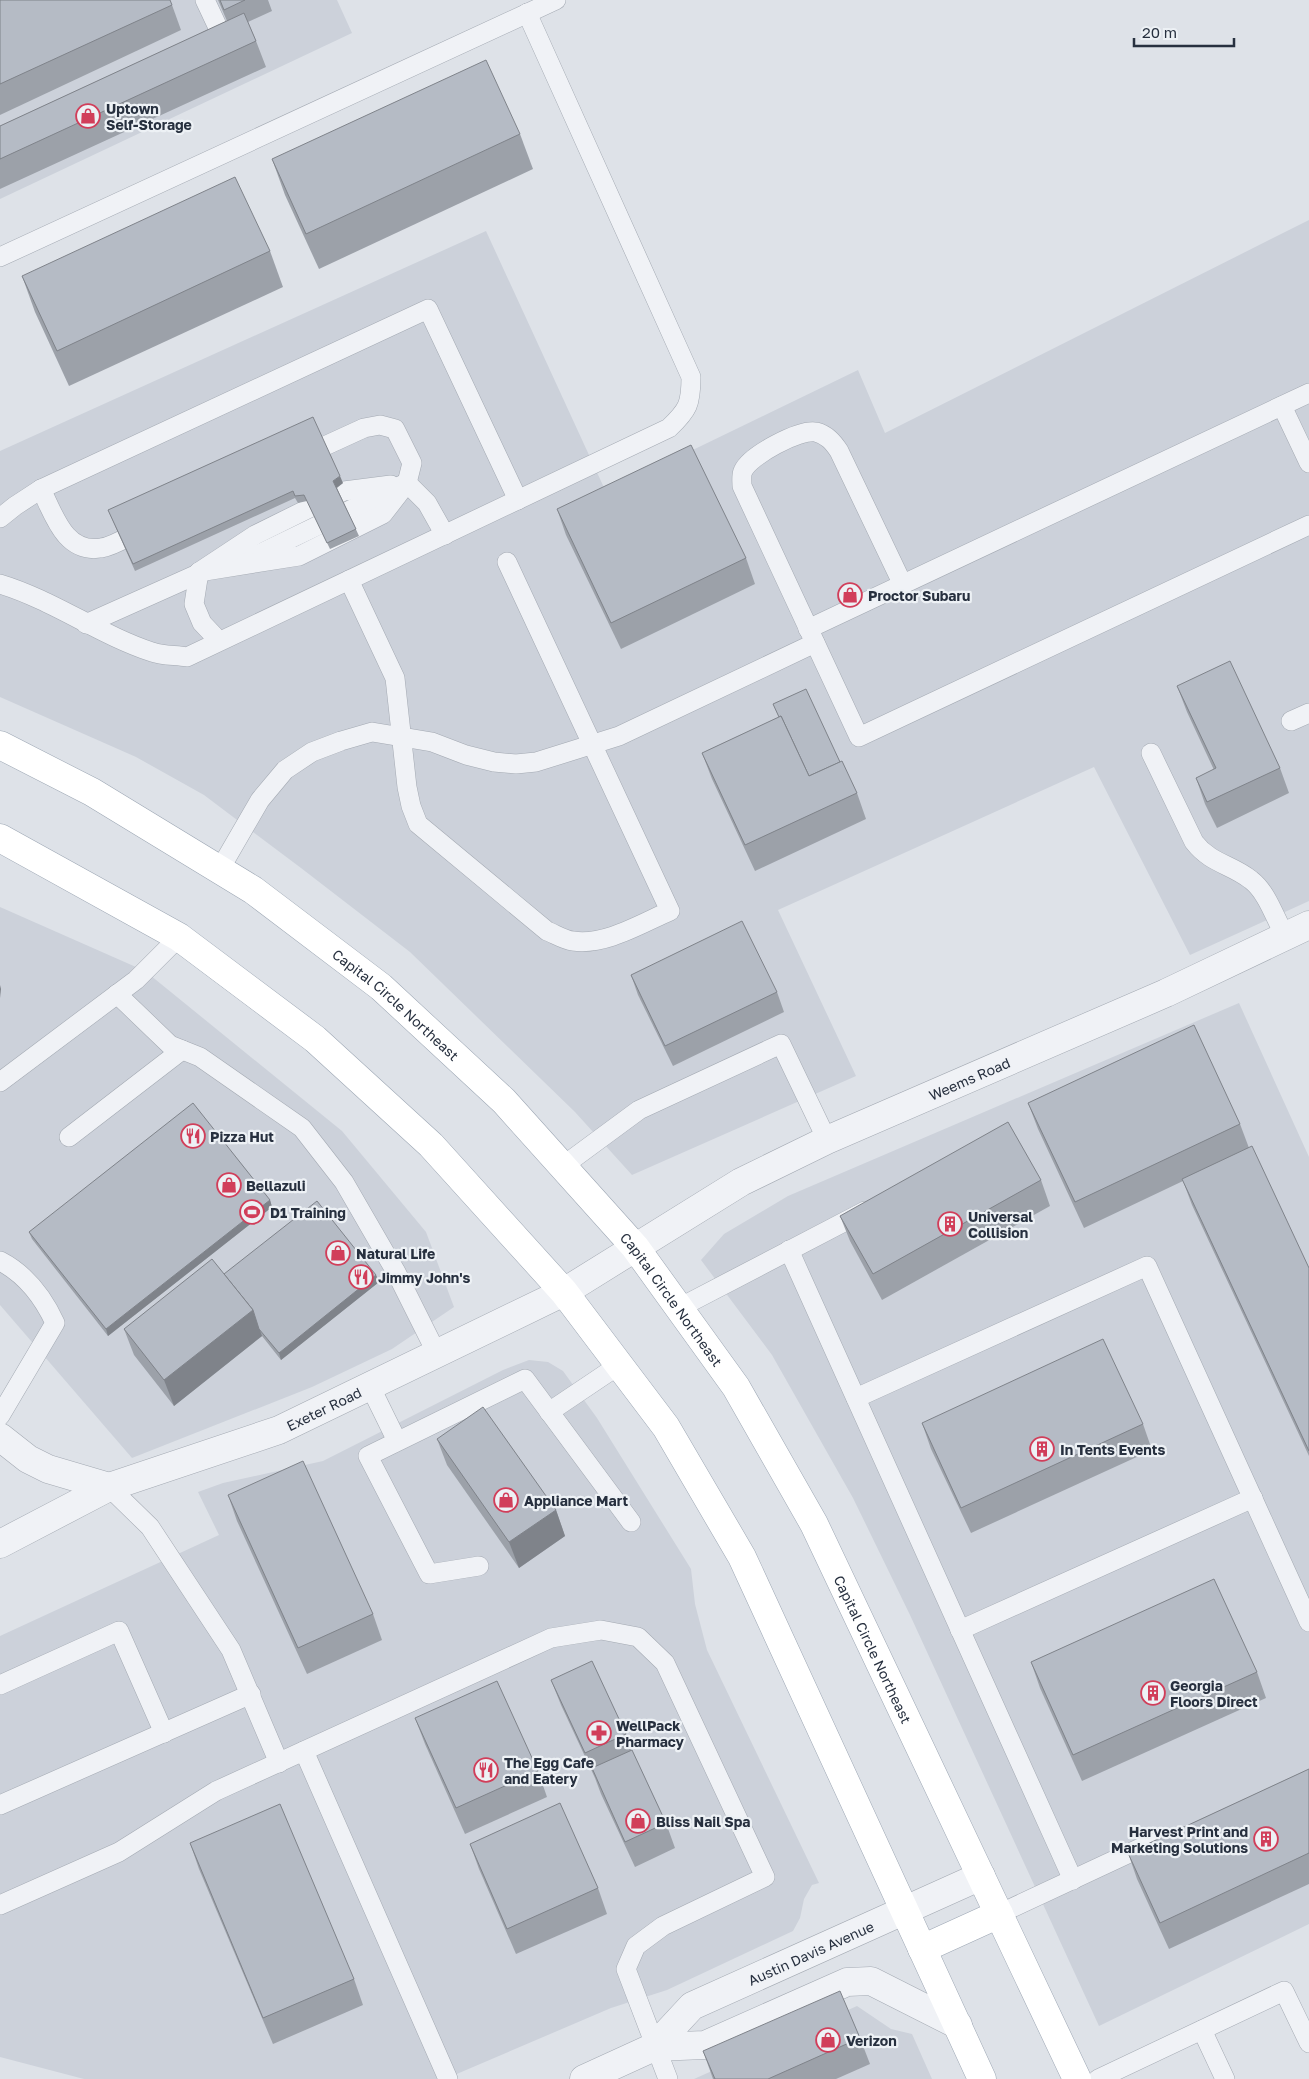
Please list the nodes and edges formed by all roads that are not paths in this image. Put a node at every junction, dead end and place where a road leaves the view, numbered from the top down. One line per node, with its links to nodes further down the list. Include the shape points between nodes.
1 (205, 0): 4 (lane, via 221,34)
2 (556, 0): 3 (lane)
3 (527, 14): 5 (lane); 12 (lane, via 691,377 691,398 684,414 669,428)
4 (195, 46)
5 (0, 257)
6 (1309, 393): 7 (lane)
7 (1282, 406): 9 (lane); 21 (lane)
8 (292, 461): 10 (lane, via 364,428 380,425 395,430 412,463)
9 (1309, 463)
10 (407, 483): 16 (lane, via 427,503); 18 (lane, via 344,491 255,535); 18 (lane, via 383,514 299,556)
11 (41, 489): 12 (lane, via 428,309); 13 (lane); 14 (lane, via 65,536 82,548 102,548)
12 (518, 500): 16 (lane)
13 (0, 518)
14 (156, 523)
15 (1309, 525): 23 (lane, via 859,737)
16 (445, 535): 19 (lane)
17 (507, 562): 28 (lane)
18 (199, 572): 22 (lane); 24 (lane, via 194,604 202,623)
19 (349, 580): 24 (lane); 27 (lane, via 395,678)
20 (0, 584): 22 (lane)
21 (903, 584): 23 (lane); 23 (lane, via 839,451 830,439 817,432 806,432 757,454 743,471 742,486)
22 (86, 624): 24 (lane, via 154,653 187,657)
23 (812, 636): 28 (lane, via 619,736)
24 (219, 641)
25 (1309, 713): 26 (lane)
26 (1291, 721)
27 (401, 737): 28 (lane, via 432,742 494,762 516,764 536,762); 28 (lane, via 411,806 418,824 547,931 573,941 612,936 670,911); 32 (lane, via 372,732 340,741 312,752 285,770 260,800)
28 (592, 744)
29 (0, 745): 32 (main road, Capital Circle Northeast, via 92,792)
30 (1151, 753): 34 (lane, via 1194,842 1203,853 1255,884)
31 (0, 838): 35 (main road)
32 (220, 870): 41 (main road, Capital Circle Northeast, via 253,890 381,987 504,1101)
33 (1309, 925): 34 (street, Weems Road)
34 (1284, 936): 40 (street, Weems Road, via 1166,993)
35 (179, 937): 36 (lane, via 136,980); 46 (main road, via 315,1038 431,1145)
36 (117, 994): 37 (lane, via 170,1045); 38 (lane)
37 (182, 1050): 39 (lane); 48 (lane, via 200,1057 302,1128 344,1182 396,1272)
38 (0, 1082)
39 (69, 1137)
40 (827, 1140): 41 (lane, via 781,1044 639,1110); 43 (street, Weems Road, via 741,1182)
41 (563, 1166): 43 (main road, Capital Circle Northeast)
42 (883, 1201): 44 (lane)
43 (635, 1247): 46 (street, Exeter Road); 47 (main road, Capital Circle Northeast)
44 (789, 1250): 47 (lane); 51 (lane)
45 (0, 1261): 53 (lane, via 17,1270 44,1300 55,1324)
46 (564, 1292): 48 (street, Exeter Road); 49 (main road)
47 (679, 1308): 70 (main road, Capital Circle Northeast, via 736,1387 814,1524)
48 (437, 1354): 50 (street, Exeter Road)
49 (619, 1366): 52 (lane); 73 (main road, via 666,1427 742,1557)
50 (370, 1386): 55 (lane); 56 (street, Exeter Road, via 279,1430)
51 (856, 1398): 57 (lane, via 1147,1266); 62 (lane)
52 (549, 1412): 55 (lane, via 525,1379); 58 (lane)
53 (0, 1416)
54 (0, 1437): 56 (street, via 28,1459 48,1469)
55 (397, 1441): 60 (lane, via 368,1456 429,1574)
56 (109, 1487): 59 (street, Exeter Road); 64 (lane, via 150,1527 231,1650)
57 (1253, 1498): 61 (lane); 62 (lane)
58 (631, 1522)
59 (0, 1544)
60 (479, 1566)
61 (1309, 1622)
62 (960, 1630): 71 (lane)
63 (0, 1685): 65 (lane, via 119,1631)
64 (251, 1694): 65 (lane); 67 (lane)
65 (164, 1733): 68 (lane)
66 (304, 1751): 67 (lane); 79 (lane, via 551,1638 601,1630 638,1637 665,1663 765,1877 664,1926 636,1946 626,1969); 80 (lane)
67 (279, 1763): 72 (lane, via 216,1791 119,1852)
68 (0, 1805)
69 (1169, 1835): 71 (lane)
70 (981, 1876): 73 (street, Austin Davis Avenue); 74 (main road, Capital Circle Northeast)
71 (1072, 1880): 74 (lane)
72 (0, 1905)
73 (905, 1910): 75 (main road); 79 (street, Austin Davis Avenue, via 692,2006)
74 (999, 1914): 75 (main road); 84 (main road, Capital Circle Northeast)
75 (922, 1949): 76 (main road)
76 (958, 2025): 79 (street, Austin Davis Avenue, via 871,1980 847,1982 705,2044); 83 (main road)
77 (1202, 2030): 78 (lane, via 1284,1991); 85 (lane); 86 (lane)
78 (1309, 2044)
79 (654, 2047): 81 (street, Austin Davis Avenue); 82 (lane)
80 (448, 2079)
81 (584, 2079)
82 (668, 2079)
83 (982, 2079)
84 (1077, 2079)
85 (1098, 2079)
86 (1225, 2079)

